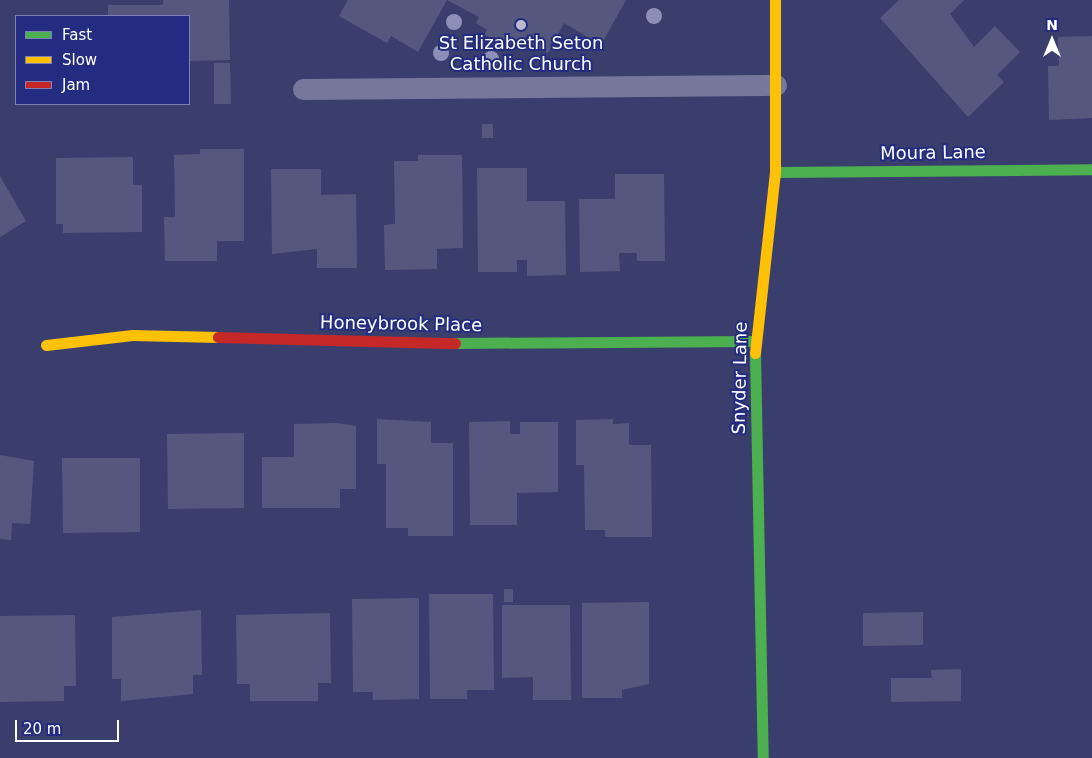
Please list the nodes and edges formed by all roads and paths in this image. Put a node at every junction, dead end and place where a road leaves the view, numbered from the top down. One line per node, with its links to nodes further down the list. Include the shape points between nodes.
1 (775, 0): 2 (street, Snyder Lane)
2 (776, 85): 3 (lane); 5 (street, Snyder Lane)
3 (303, 89)
4 (1092, 169): 5 (street, Moura Lane)
5 (775, 172): 6 (street, Snyder Lane)
6 (756, 341): 7 (street, Honeybrook Place, via 445,343 132,335); 8 (street, Snyder Lane)
7 (46, 345)
8 (763, 758)

